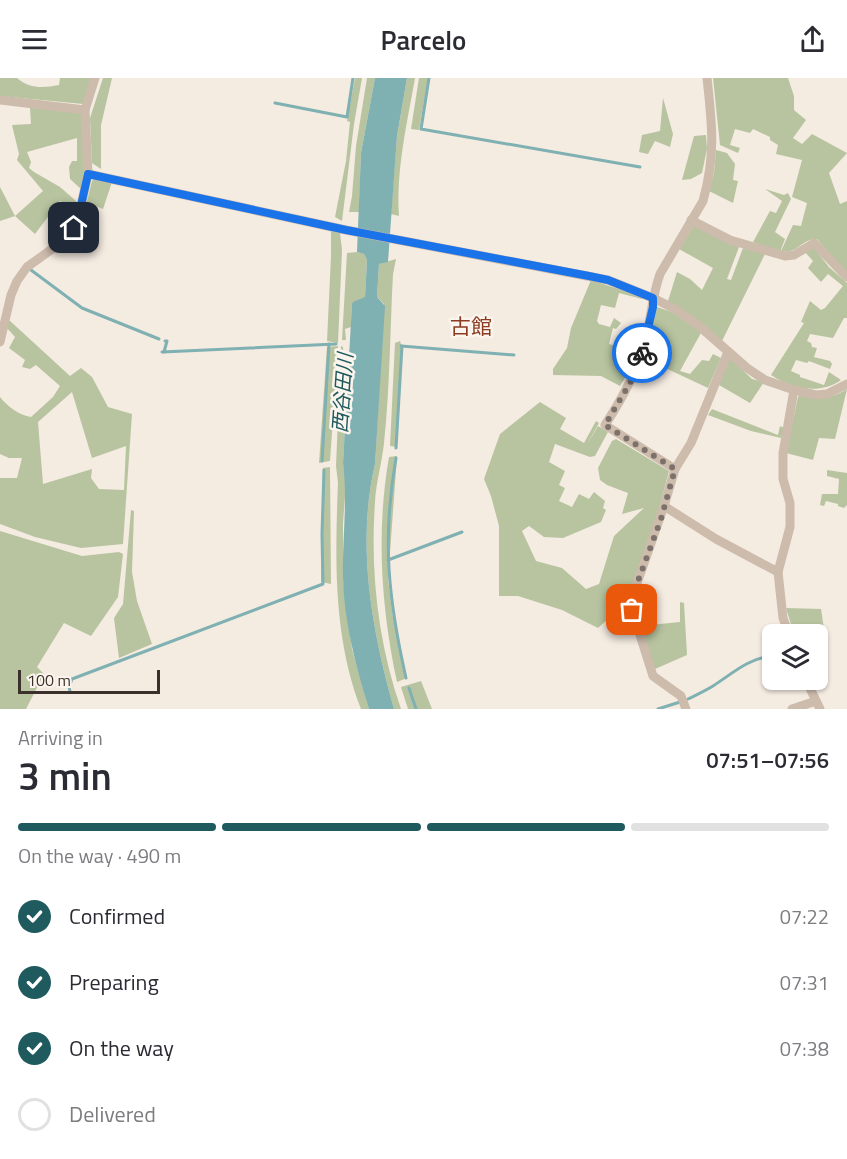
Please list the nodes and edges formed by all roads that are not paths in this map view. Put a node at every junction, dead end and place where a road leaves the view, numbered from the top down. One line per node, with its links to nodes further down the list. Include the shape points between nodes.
1 (95, 78): 4 (street)
2 (706, 78): 6 (street, via 713,146 703,201)
3 (0, 100): 4 (street)
4 (85, 110): 5 (street)
5 (88, 174): 8 (street, via 346,230 598,278); 9 (street, via 74,228 66,239 27,267)
6 (691, 220): 7 (street, via 730,240 785,256 814,243); 8 (street, via 660,274)
7 (847, 277)
8 (653, 298): 11 (street, via 698,324); 14 (street, via 636,372 605,425)
9 (3, 316): 10 (street)
10 (0, 342)
11 (728, 352): 13 (street, via 756,375); 14 (street, via 691,443)
12 (847, 384): 13 (street, via 827,394)
13 (794, 390): 16 (street, via 783,453 790,527)
14 (675, 469): 15 (street)
15 (664, 506): 16 (street); 20 (street, via 635,589 632,610 653,676 681,696)
16 (778, 572): 17 (street)
17 (785, 624)
18 (811, 690): 19 (street)
19 (818, 705): 21 (street)
20 (686, 709)
21 (792, 709)

